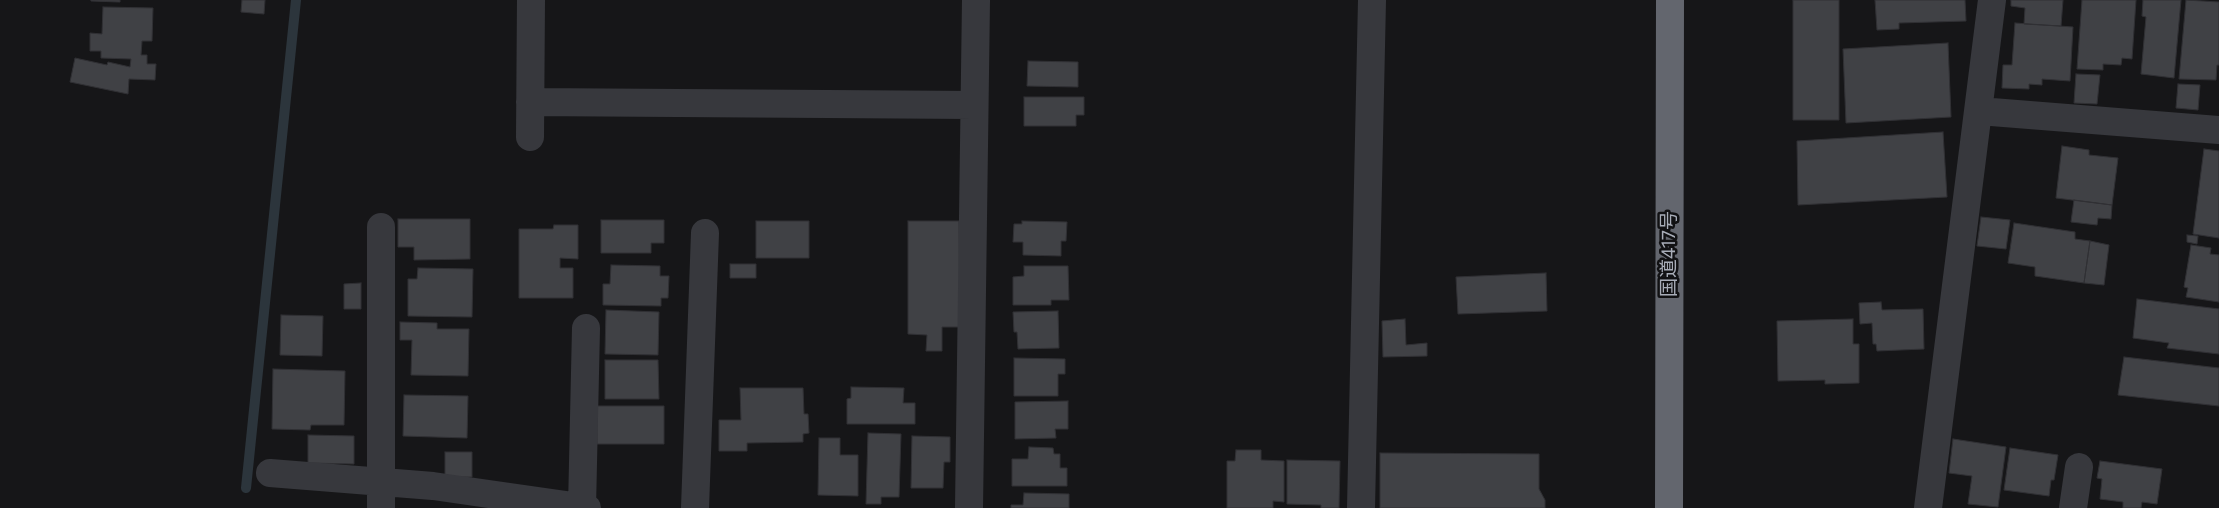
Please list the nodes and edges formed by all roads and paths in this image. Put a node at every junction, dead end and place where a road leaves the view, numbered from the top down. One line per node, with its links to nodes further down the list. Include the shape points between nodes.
1 (531, 0): 6 (street)
2 (976, 0): 7 (street)
3 (1372, 0): 21 (street)
4 (1670, 0): 22 (highway, 国道417号)
5 (1992, 0): 8 (street)
6 (530, 102): 7 (street); 10 (street)
7 (974, 105): 20 (street)
8 (1979, 111): 9 (street); 23 (street)
9 (2219, 130)
10 (530, 137)
11 (381, 227): 16 (street)
12 (705, 233): 19 (street)
13 (586, 328): 17 (street)
14 (2079, 467): 24 (street)
15 (270, 473): 16 (street)
16 (381, 495): 17 (street, via 433,486)
17 (582, 508): 18 (street)
18 (587, 508)
19 (696, 508)
20 (969, 508)
21 (1361, 508)
22 (1669, 508)
23 (1928, 508)
24 (2074, 508)

